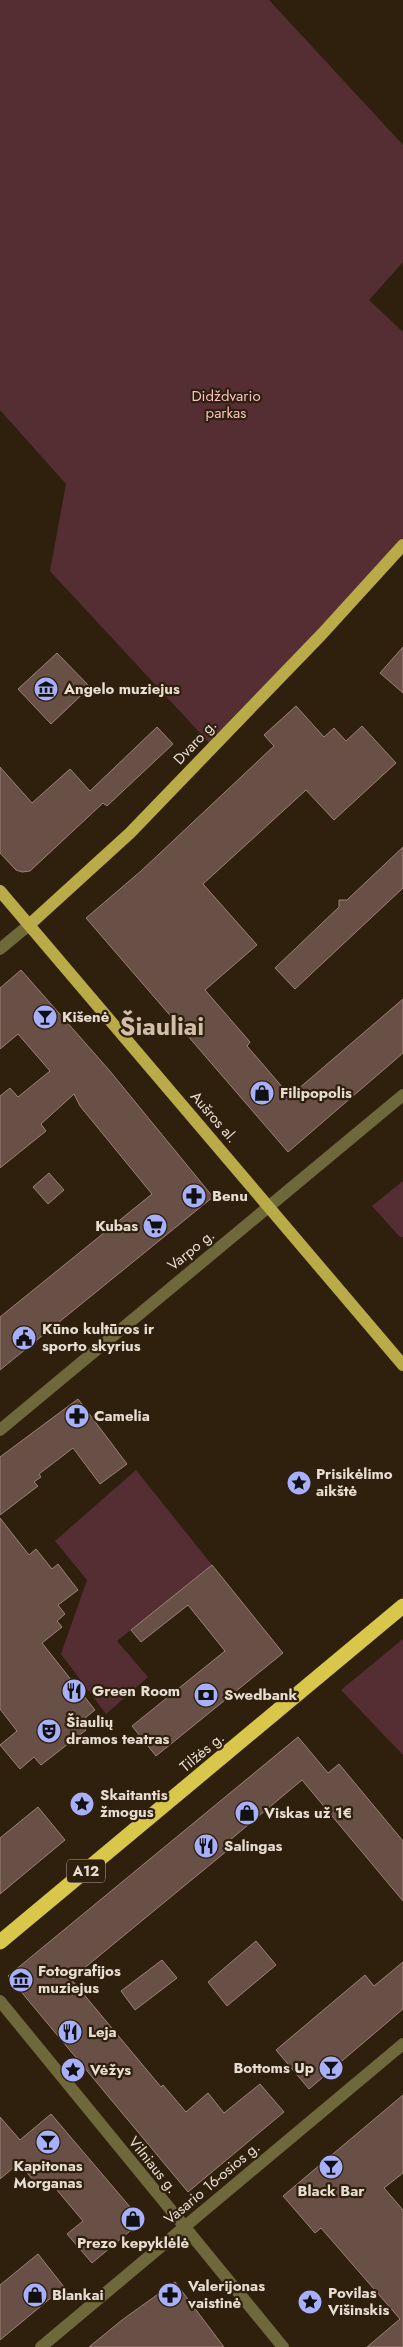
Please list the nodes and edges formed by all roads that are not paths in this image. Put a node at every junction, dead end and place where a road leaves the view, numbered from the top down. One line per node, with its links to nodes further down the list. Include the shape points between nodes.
1 (403, 545): 3 (main road, Dvaro g., via 130,834)
2 (0, 891): 3 (main road, Aušros al.)
3 (29, 925): 4 (street, Dvaro g.); 6 (main road, Aušros al.)
4 (0, 949)
5 (403, 1095): 6 (street, Varpo g.)
6 (269, 1205): 7 (main road, Aušros al.); 8 (street, Varpo g.)
7 (403, 1365)
8 (0, 1430)
9 (403, 1606): 10 (highway, Tilžės g. / A12)
10 (0, 1942)
11 (0, 2001): 13 (street, Vilniaus g.)
12 (403, 2044): 13 (street, Vasario 16-osios g.)
13 (184, 2228): 14 (street, Vilniaus g.); 15 (street, Vasario 16-osios g.)
14 (282, 2346)
15 (41, 2347)

